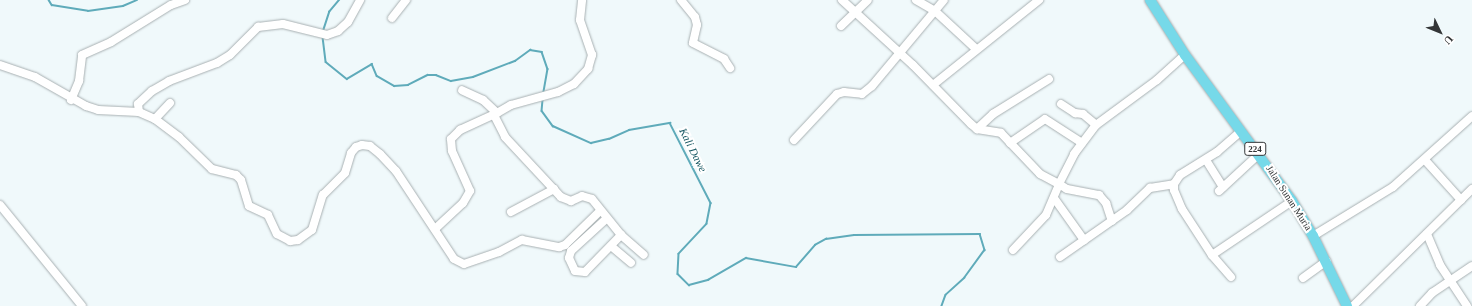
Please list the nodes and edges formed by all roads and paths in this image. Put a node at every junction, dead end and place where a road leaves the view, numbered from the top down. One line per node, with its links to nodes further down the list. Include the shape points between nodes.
1 (185, 0): 24 (street, via 171,5 111,42 82,55 79,81)
2 (360, 0): 27 (street, via 348,22 338,31 323,35 283,24 258,27 230,55 217,63 169,81 152,92 138,104)
3 (406, 0): 14 (street)
4 (582, 0): 28 (street, via 580,20 591,46 591,63 574,84 550,95 521,102)
5 (681, 0): 20 (street, via 695,17 697,25 693,43 724,59)
6 (842, 0): 13 (street)
7 (868, 0): 13 (street)
8 (916, 0): 12 (street)
9 (944, 0): 12 (street)
10 (1039, 0): 16 (street)
11 (1150, 0): 18 (main road, Jalan Sunan Muria / 224)
12 (935, 11): 16 (street); 17 (street)
13 (855, 13): 15 (street); 17 (street)
14 (392, 18)
15 (841, 26)
16 (976, 49): 22 (street)
17 (899, 52): 22 (street); 34 (street, via 866,91 854,95 844,92 837,94)
18 (1185, 55): 31 (street, via 1157,80); 33 (main road, Jalan Sunan Muria / 224)
19 (0, 65): 24 (street, via 35,77)
20 (730, 68)
21 (1049, 80): 32 (street, via 993,114)
22 (933, 85): 32 (street, via 949,104)
23 (462, 90): 28 (street, via 483,100)
24 (71, 100): 27 (street, via 98,110)
25 (170, 103): 30 (street)
26 (1061, 104): 31 (street, via 1075,113 1082,114)
27 (139, 112): 30 (street)
28 (496, 114): 42 (street, via 505,137 529,166); 52 (street, via 460,130 451,139 452,151 470,191 463,203)
29 (1472, 116): 39 (street)
30 (155, 119): 52 (street, via 179,137 212,169 236,175 241,180 249,206 272,218 277,234 282,238 298,240 312,230 323,195 345,173 351,153 356,147 362,146 370,146 396,171)
31 (1096, 125): 36 (street)
32 (977, 129): 35 (street, via 1001,134)
33 (1241, 131): 37 (main road, Jalan Sunan Muria / 224); 38 (street)
34 (794, 140)
35 (1010, 142): 36 (street, via 1045,119); 40 (street, via 1040,174)
36 (1082, 143): 40 (street)
37 (1259, 154): 38 (street, via 1221,189); 46 (main road, Jalan Sunan Muria / 224)
38 (1206, 160): 41 (street, via 1180,175)
39 (1425, 160): 45 (street); 55 (street, via 1393,187)
40 (1058, 184): 44 (street); 51 (street, via 1067,189 1100,195)
41 (1174, 184): 51 (street, via 1150,188); 60 (street, via 1182,209)
42 (554, 189): 48 (street, via 566,200 587,196); 49 (street)
43 (1472, 189): 45 (street)
44 (1054, 198): 56 (street); 58 (street, via 1046,215)
45 (1461, 200): 53 (street)
46 (1292, 201): 55 (main road, Jalan Sunan Muria / 224); 60 (street)
47 (0, 205): 68 (street)
48 (600, 210): 50 (street); 52 (street, via 565,245 559,247 522,240 499,252 464,264 454,259)
49 (511, 212)
50 (606, 218): 54 (street); 57 (street, via 571,251 571,265 575,271 585,272)
51 (1112, 220): 56 (street)
52 (434, 228)
53 (1427, 234): 67 (street, via 1440,265); 70 (street)
54 (621, 235): 57 (street); 59 (street)
55 (1313, 236): 62 (main road, Jalan Sunan Muria / 224)
56 (1084, 240): 61 (street)
57 (611, 246): 63 (street)
58 (1013, 250)
59 (644, 255)
60 (1212, 255): 65 (street)
61 (1060, 257)
62 (1326, 261): 66 (street); 69 (main road, Jalan Sunan Muria / 224)
63 (631, 262)
64 (1472, 266): 67 (street)
65 (1231, 277)
66 (1303, 278)
67 (1450, 280): 71 (street); 72 (street)
68 (82, 306)
69 (1347, 306)
70 (1353, 306)
71 (1420, 306)
72 (1467, 306)

